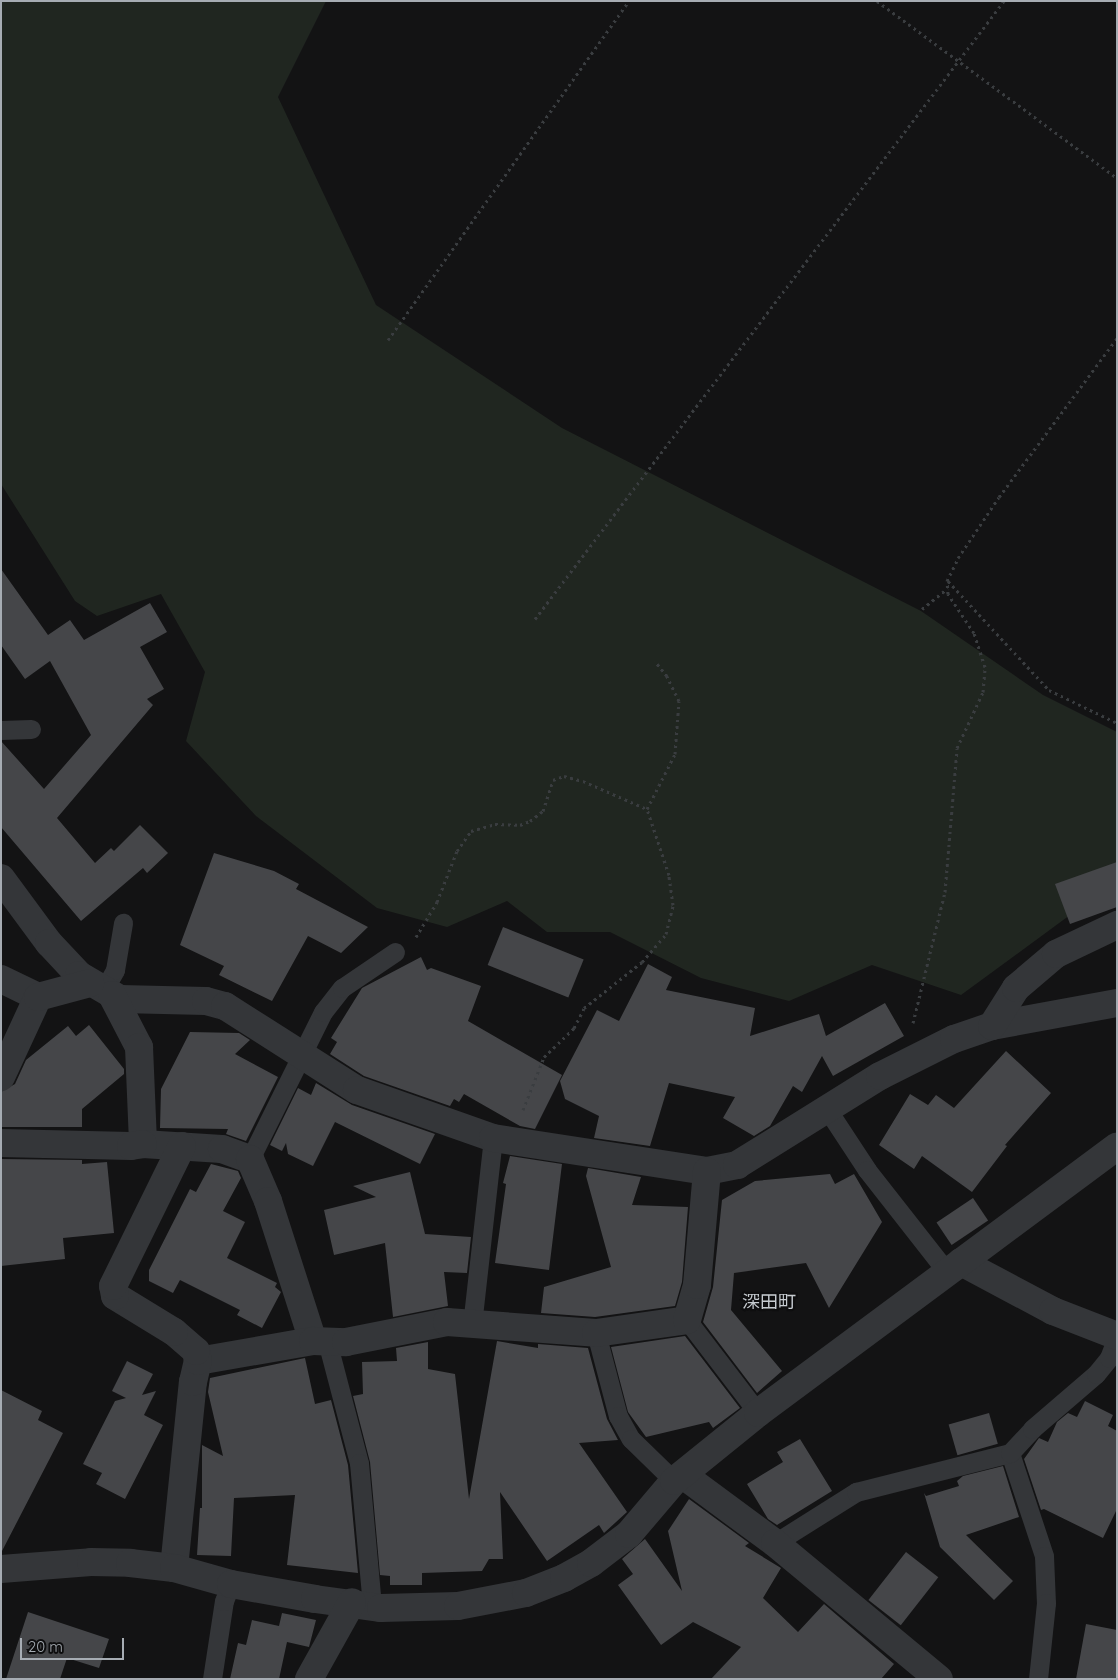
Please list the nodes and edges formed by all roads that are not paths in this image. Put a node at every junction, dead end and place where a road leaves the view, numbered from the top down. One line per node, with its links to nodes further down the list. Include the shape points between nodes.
1 (31, 729): 2 (lane)
2 (1, 730)
3 (1, 878): 8 (street, via 49,943)
4 (123, 923): 8 (lane, via 115,970)
5 (1117, 925): 11 (street, via 1056,954 1016,988)
6 (395, 952): 12 (lane, via 342,988 319,1018)
7 (1, 978): 9 (street)
8 (102, 990): 9 (street); 12 (street, via 137,1000 206,1001 225,1006); 17 (street, via 139,1047)
9 (38, 997): 13 (street)
10 (1117, 1003): 11 (street)
11 (992, 1026): 14 (street, via 954,1039 905,1063)
12 (302, 1054): 15 (street, via 357,1090); 20 (lane)
13 (1, 1077)
14 (827, 1109): 21 (street, via 737,1165); 22 (lane, via 867,1170)
15 (501, 1139): 21 (street); 24 (lane)
16 (1, 1143): 17 (street)
17 (143, 1144): 18 (street)
18 (182, 1146): 20 (street, via 222,1149); 28 (street, via 113,1286 116,1296 174,1332 196,1351)
19 (1117, 1146): 22 (street)
20 (250, 1159): 27 (street)
21 (707, 1171): 23 (street, via 697,1285)
22 (954, 1267): 26 (street, via 1053,1312); 29 (street)
23 (687, 1320): 25 (street); 29 (lane)
24 (472, 1325): 25 (street); 27 (street, via 447,1322 346,1342)
25 (596, 1333): 31 (lane, via 618,1416 631,1439)
26 (1117, 1336): 30 (lane, via 1109,1358 1096,1374 1032,1428)
27 (320, 1341): 28 (street); 36 (lane, via 359,1463)
28 (198, 1360): 33 (street)
29 (758, 1413): 31 (street)
30 (1010, 1453): 32 (lane, via 856,1492); 40 (lane, via 1044,1556 1046,1603)
31 (679, 1478): 32 (street); 36 (street, via 628,1534 564,1578 526,1593 458,1606)
32 (775, 1543): 39 (street)
33 (174, 1568): 34 (street, via 91,1562); 35 (street)
34 (1, 1569)
35 (231, 1584): 36 (street); 37 (lane, via 224,1601)
36 (362, 1604): 38 (street)
37 (212, 1679)
38 (308, 1679)
39 (938, 1679)
40 (1038, 1679)

